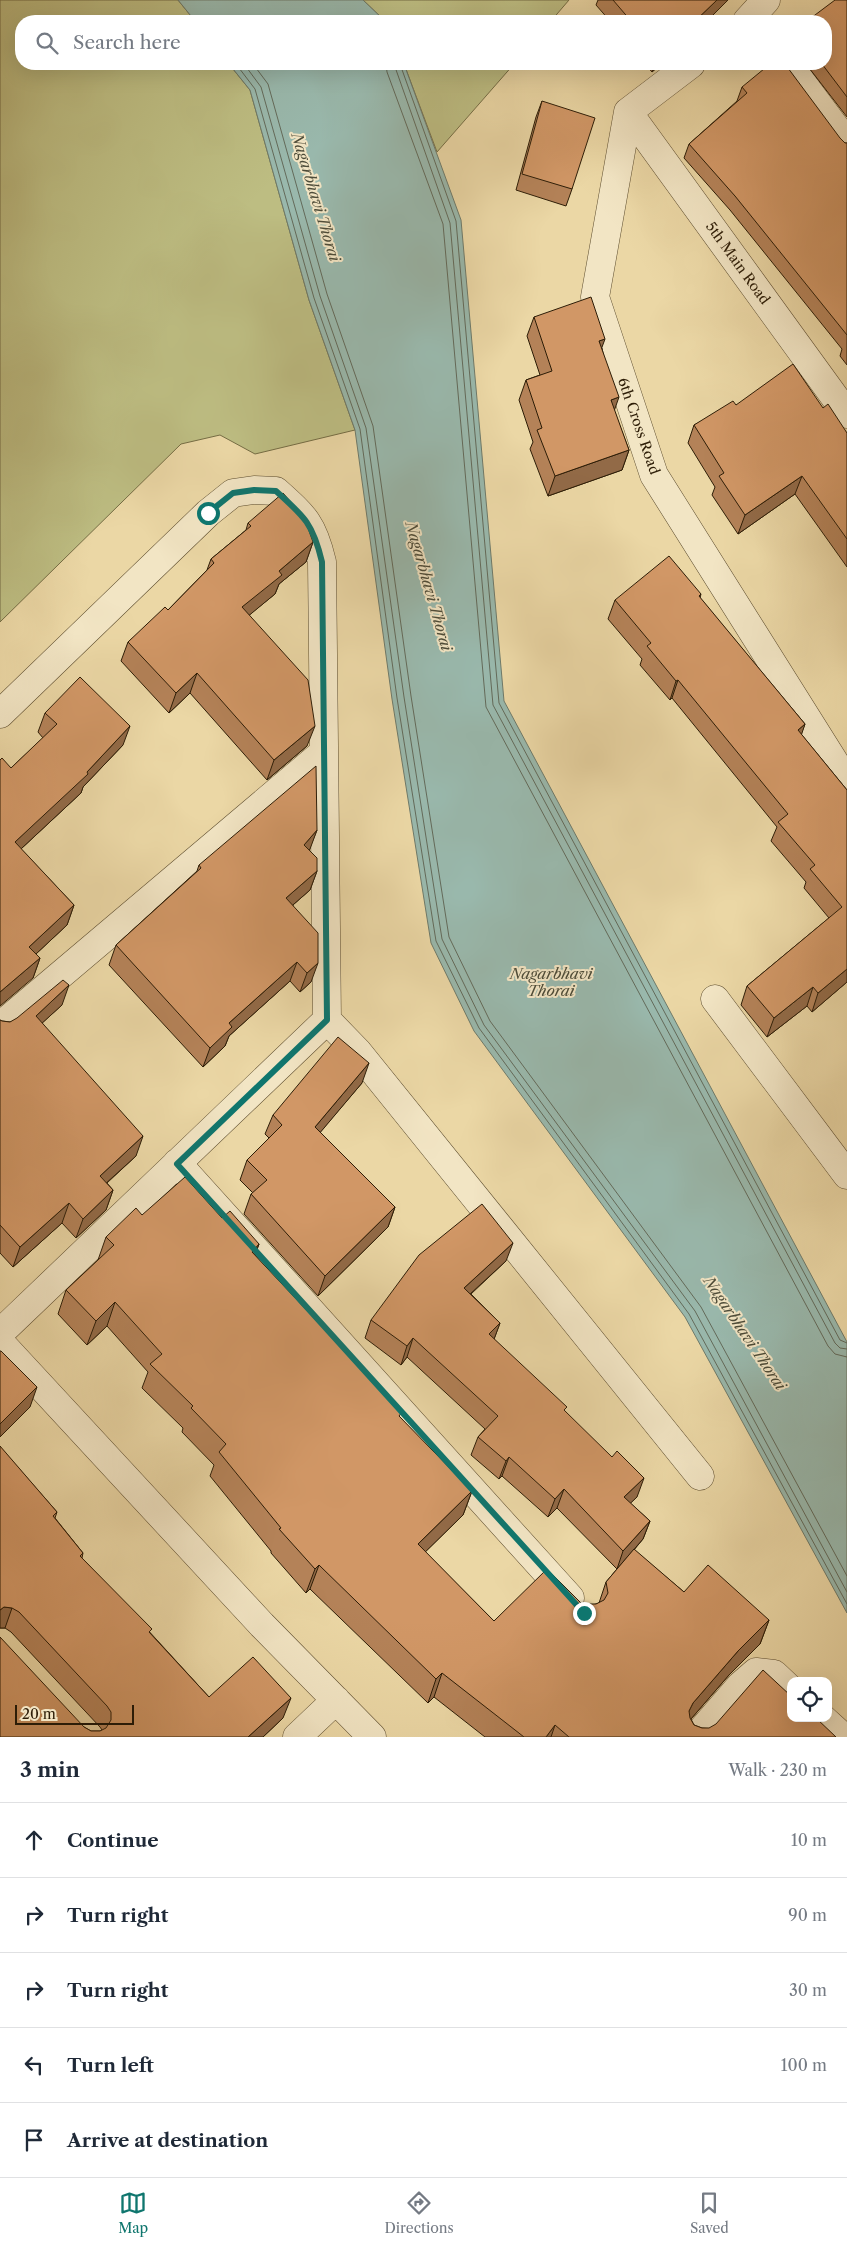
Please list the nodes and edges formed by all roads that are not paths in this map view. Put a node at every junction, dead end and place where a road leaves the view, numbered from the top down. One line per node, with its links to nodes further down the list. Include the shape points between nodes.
1 (684, 70): 3 (street)
2 (792, 70): 4 (street)
3 (628, 112): 5 (street, 5th Main Road); 8 (street, 6th Cross Road, via 595,297 654,475)
4 (847, 143)
5 (847, 414)
6 (0, 714): 7 (street, via 208,513 233,493 276,491 308,522 316,537 322,562)
7 (324, 752): 10 (street); 11 (street)
8 (847, 782)
9 (715, 999): 13 (street)
10 (327, 1020): 12 (street); 16 (street, via 358,1052)
11 (0, 1026)
12 (177, 1164): 14 (street); 17 (street)
13 (847, 1175)
14 (0, 1333)
15 (0, 1342): 19 (street, via 262,1625)
16 (700, 1476)
17 (584, 1613)
18 (787, 1686): 23 (street, via 774,1674 756,1672 741,1684)
19 (336, 1700): 21 (street); 22 (street)
20 (826, 1722): 24 (street)
21 (297, 1737)
22 (372, 1737)
23 (696, 1737)
24 (843, 1737)

